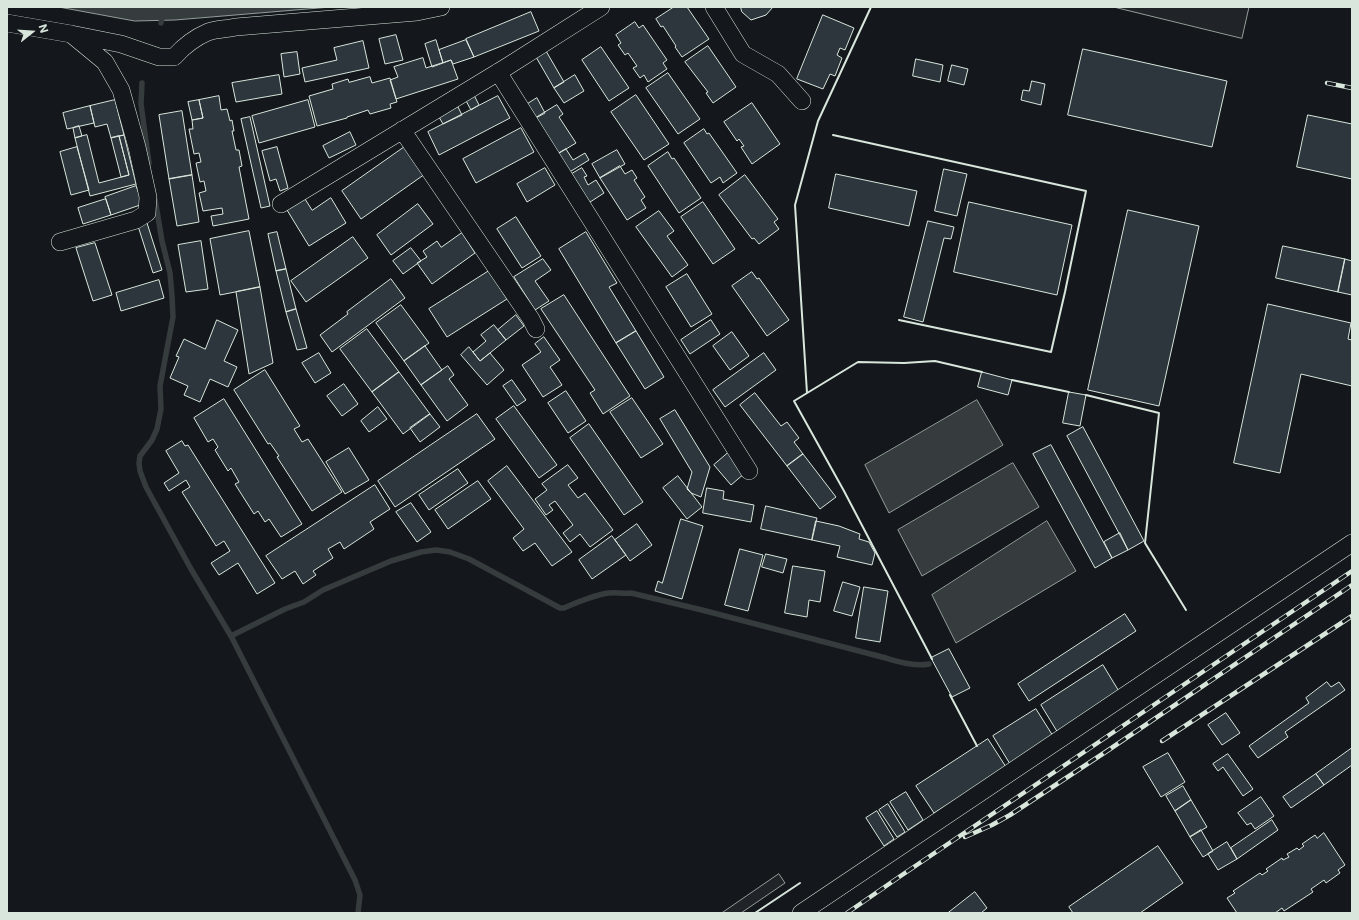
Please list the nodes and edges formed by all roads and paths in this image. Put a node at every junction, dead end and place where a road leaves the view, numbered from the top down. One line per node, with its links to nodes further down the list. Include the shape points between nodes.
1 (441, 7): 5 (street, via 417,12 236,27 208,32 190,42 174,56 159,57 121,44)
2 (601, 7): 6 (street)
3 (714, 7): 7 (street, via 743,54 778,74)
4 (7, 23): 5 (street)
5 (71, 34): 10 (street, via 105,62 121,90 148,197 146,213 136,220)
6 (498, 72): 8 (street); 12 (street)
7 (802, 101)
8 (402, 130): 9 (street); 11 (street)
9 (281, 204)
10 (60, 242)
11 (536, 329)
12 (750, 471)
13 (1352, 542): 14 (street)
14 (801, 913)

